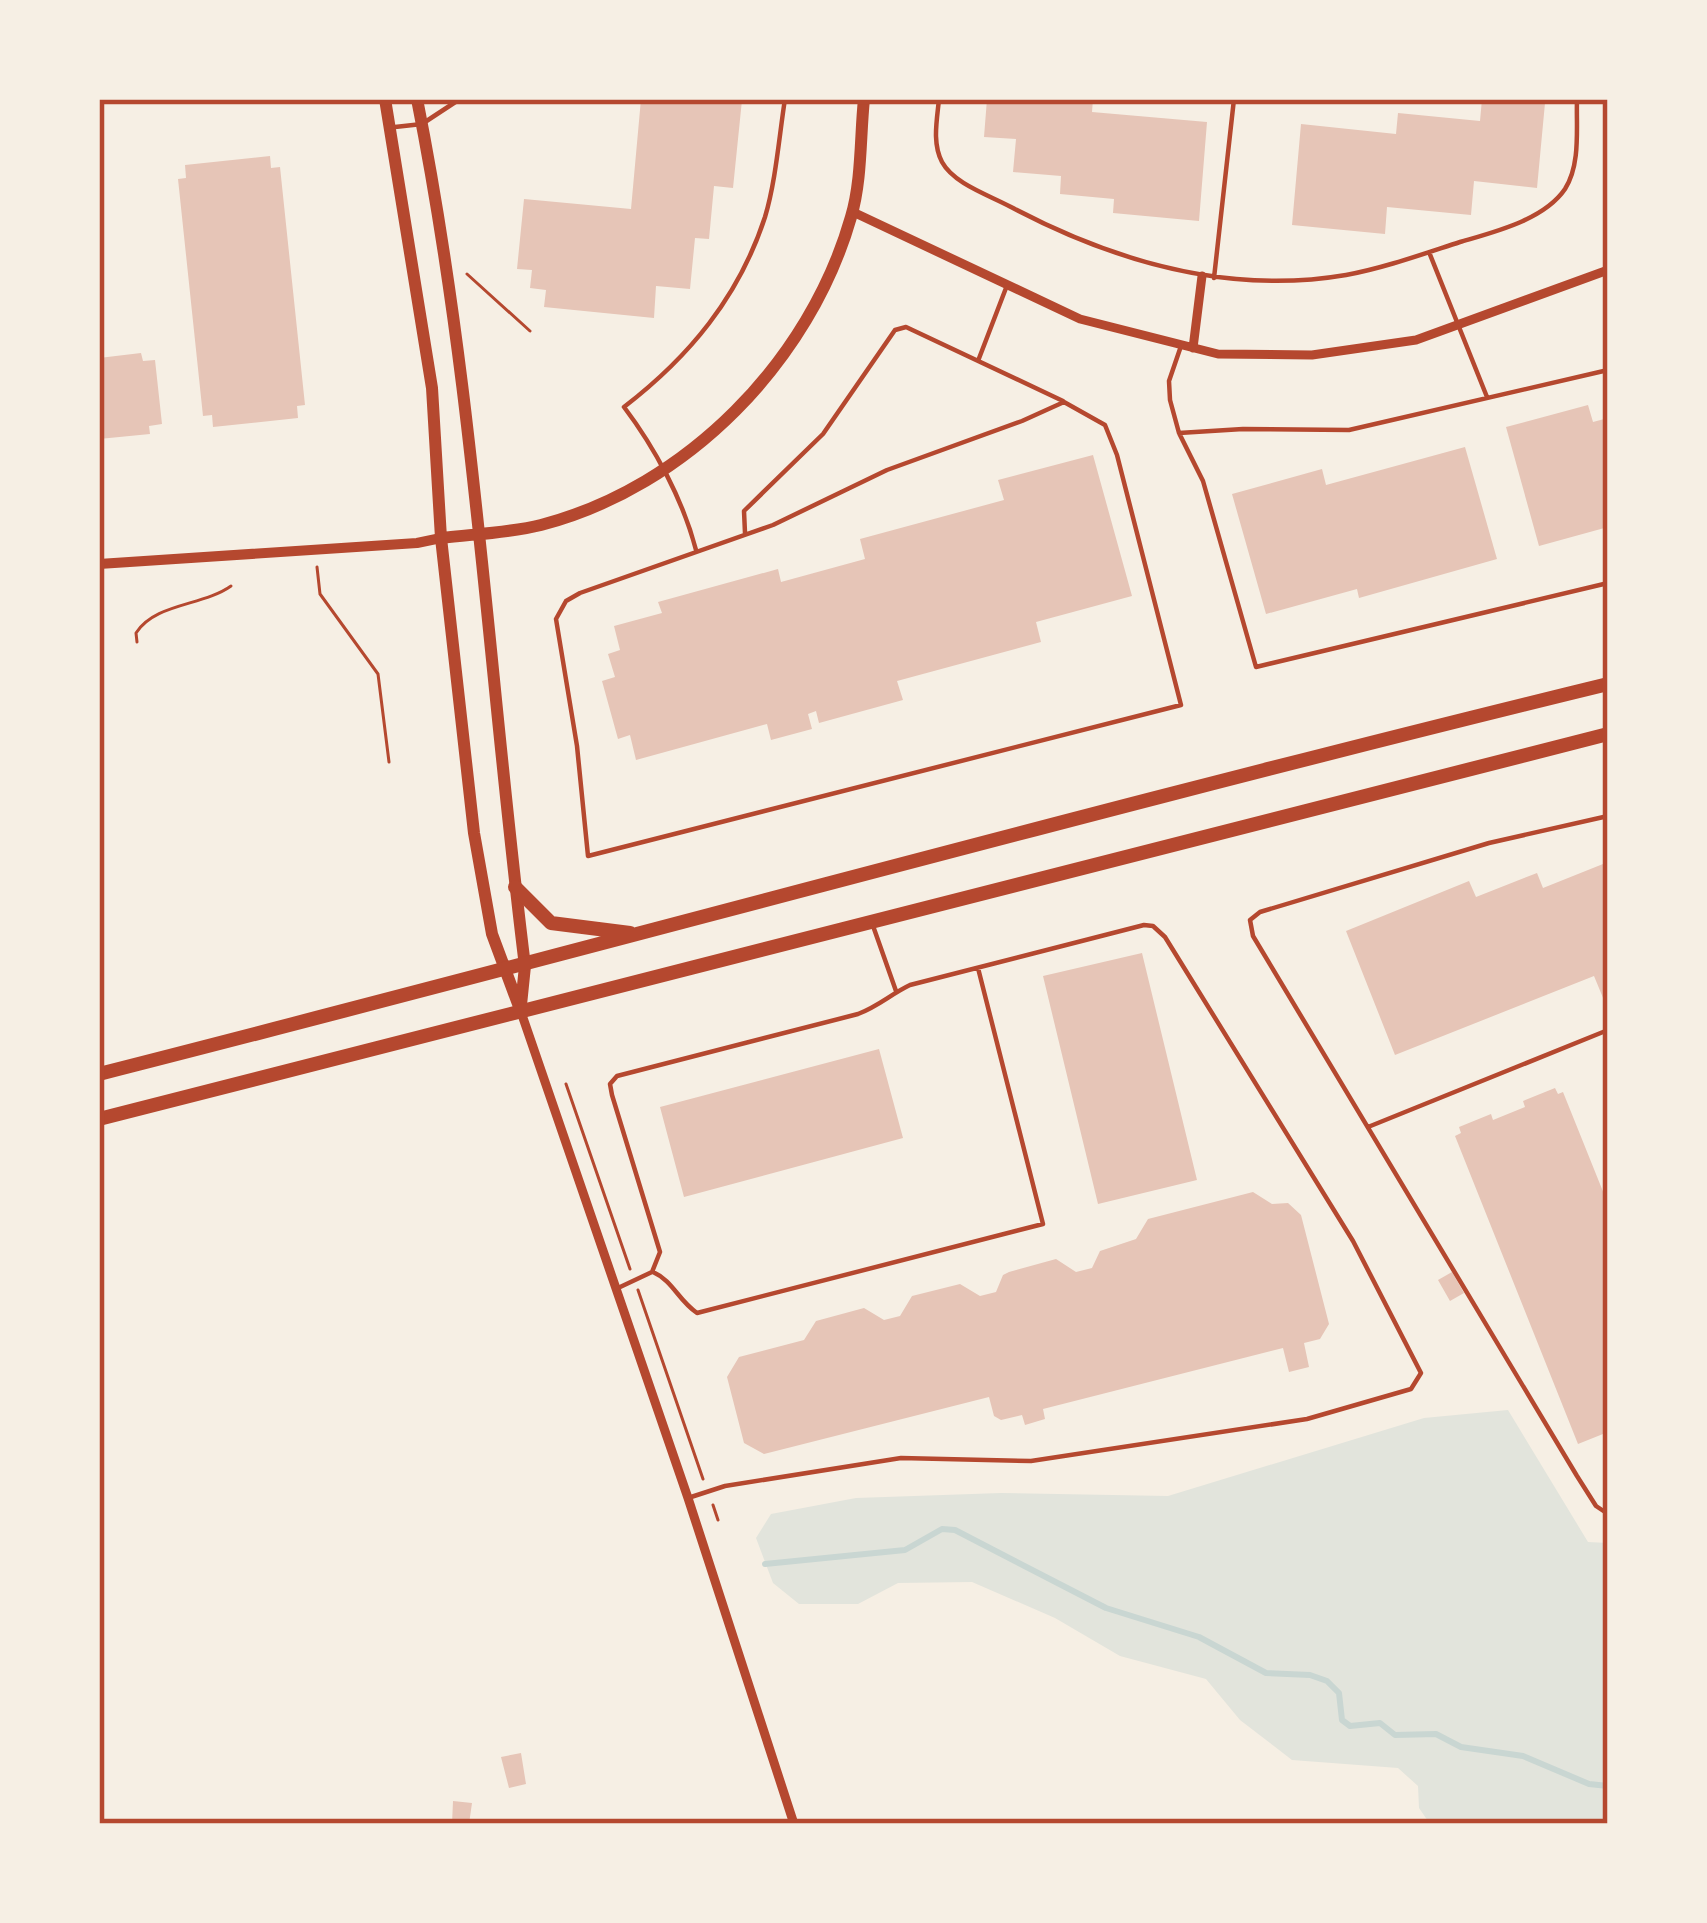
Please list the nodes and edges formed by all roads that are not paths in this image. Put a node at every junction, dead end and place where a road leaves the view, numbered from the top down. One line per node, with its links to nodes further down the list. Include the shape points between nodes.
1 (385, 99): 12 (main road)
2 (417, 99): 11 (main road)
3 (460, 99): 11 (lane)
4 (785, 99): 25 (lane, via 766,214 742,270 702,336 624,407)
5 (864, 99): 13 (main road)
6 (939, 99): 16 (lane, via 936,138 956,178 1123,257)
7 (1234, 99): 16 (lane)
8 (1576, 99): 14 (lane, via 1573,173 1558,197 1511,225)
9 (1605, 99): 10 (lane)
10 (1608, 107)
11 (422, 124): 12 (lane); 26 (main road, via 461,362)
12 (391, 128): 28 (main road, via 432,388)
13 (853, 212): 17 (street); 25 (main road, via 821,294 777,365)
14 (1429, 252): 16 (lane, via 1344,275 1277,282); 18 (lane)
15 (1608, 270): 18 (street)
16 (1208, 277): 19 (street)
17 (1006, 287): 19 (street, via 1080,319); 20 (lane)
18 (1459, 323): 19 (street, via 1416,340 1312,355); 22 (lane)
19 (1187, 347): 24 (lane, via 1169,381)
20 (978, 361): 23 (lane); 27 (lane, via 906,327 895,331 823,434 744,511)
21 (1608, 370): 22 (lane)
22 (1487, 397): 24 (lane, via 1349,430)
23 (1064, 402): 27 (lane); 29 (lane, via 1105,425 1118,455 1181,705 588,856 558,610 580,592)
24 (1179, 433): 31 (lane, via 1203,482 1256,667)
25 (662, 470): 26 (main road, via 560,519); 29 (lane)
26 (478, 533): 28 (main road); 35 (main road)
27 (745, 533): 29 (lane)
28 (441, 538): 30 (street); 40 (main road, via 474,833)
29 (696, 550)
30 (99, 564)
31 (1608, 583)
32 (1608, 684): 37 (main road)
33 (1608, 734): 36 (main road)
34 (1608, 816): 46 (lane, via 1489,843 1250,920)
35 (515, 887): 37 (main road, via 550,922); 38 (main road)
36 (872, 923): 41 (lane); 42 (main road)
37 (641, 935): 38 (main road)
38 (525, 966): 40 (main road); 42 (main road)
39 (978, 968): 41 (lane); 47 (lane, via 1043,1224 697,1313 669,1279); 49 (lane, via 1144,925 1166,937 1353,1240 1420,1373 1417,1382 1307,1419 1031,1461 901,1458)
40 (505, 971): 42 (main road); 44 (main road)
41 (896, 991): 47 (lane, via 858,1014 630,1070 610,1084 656,1237)
42 (521, 1012): 45 (main road); 48 (street)
43 (1608, 1030): 46 (lane)
44 (99, 1074)
45 (99, 1119)
46 (1368, 1127): 50 (lane, via 1577,1476)
47 (652, 1272): 48 (lane)
48 (616, 1289): 49 (street)
49 (688, 1498): 51 (street)
50 (1608, 1514)
51 (794, 1824)

